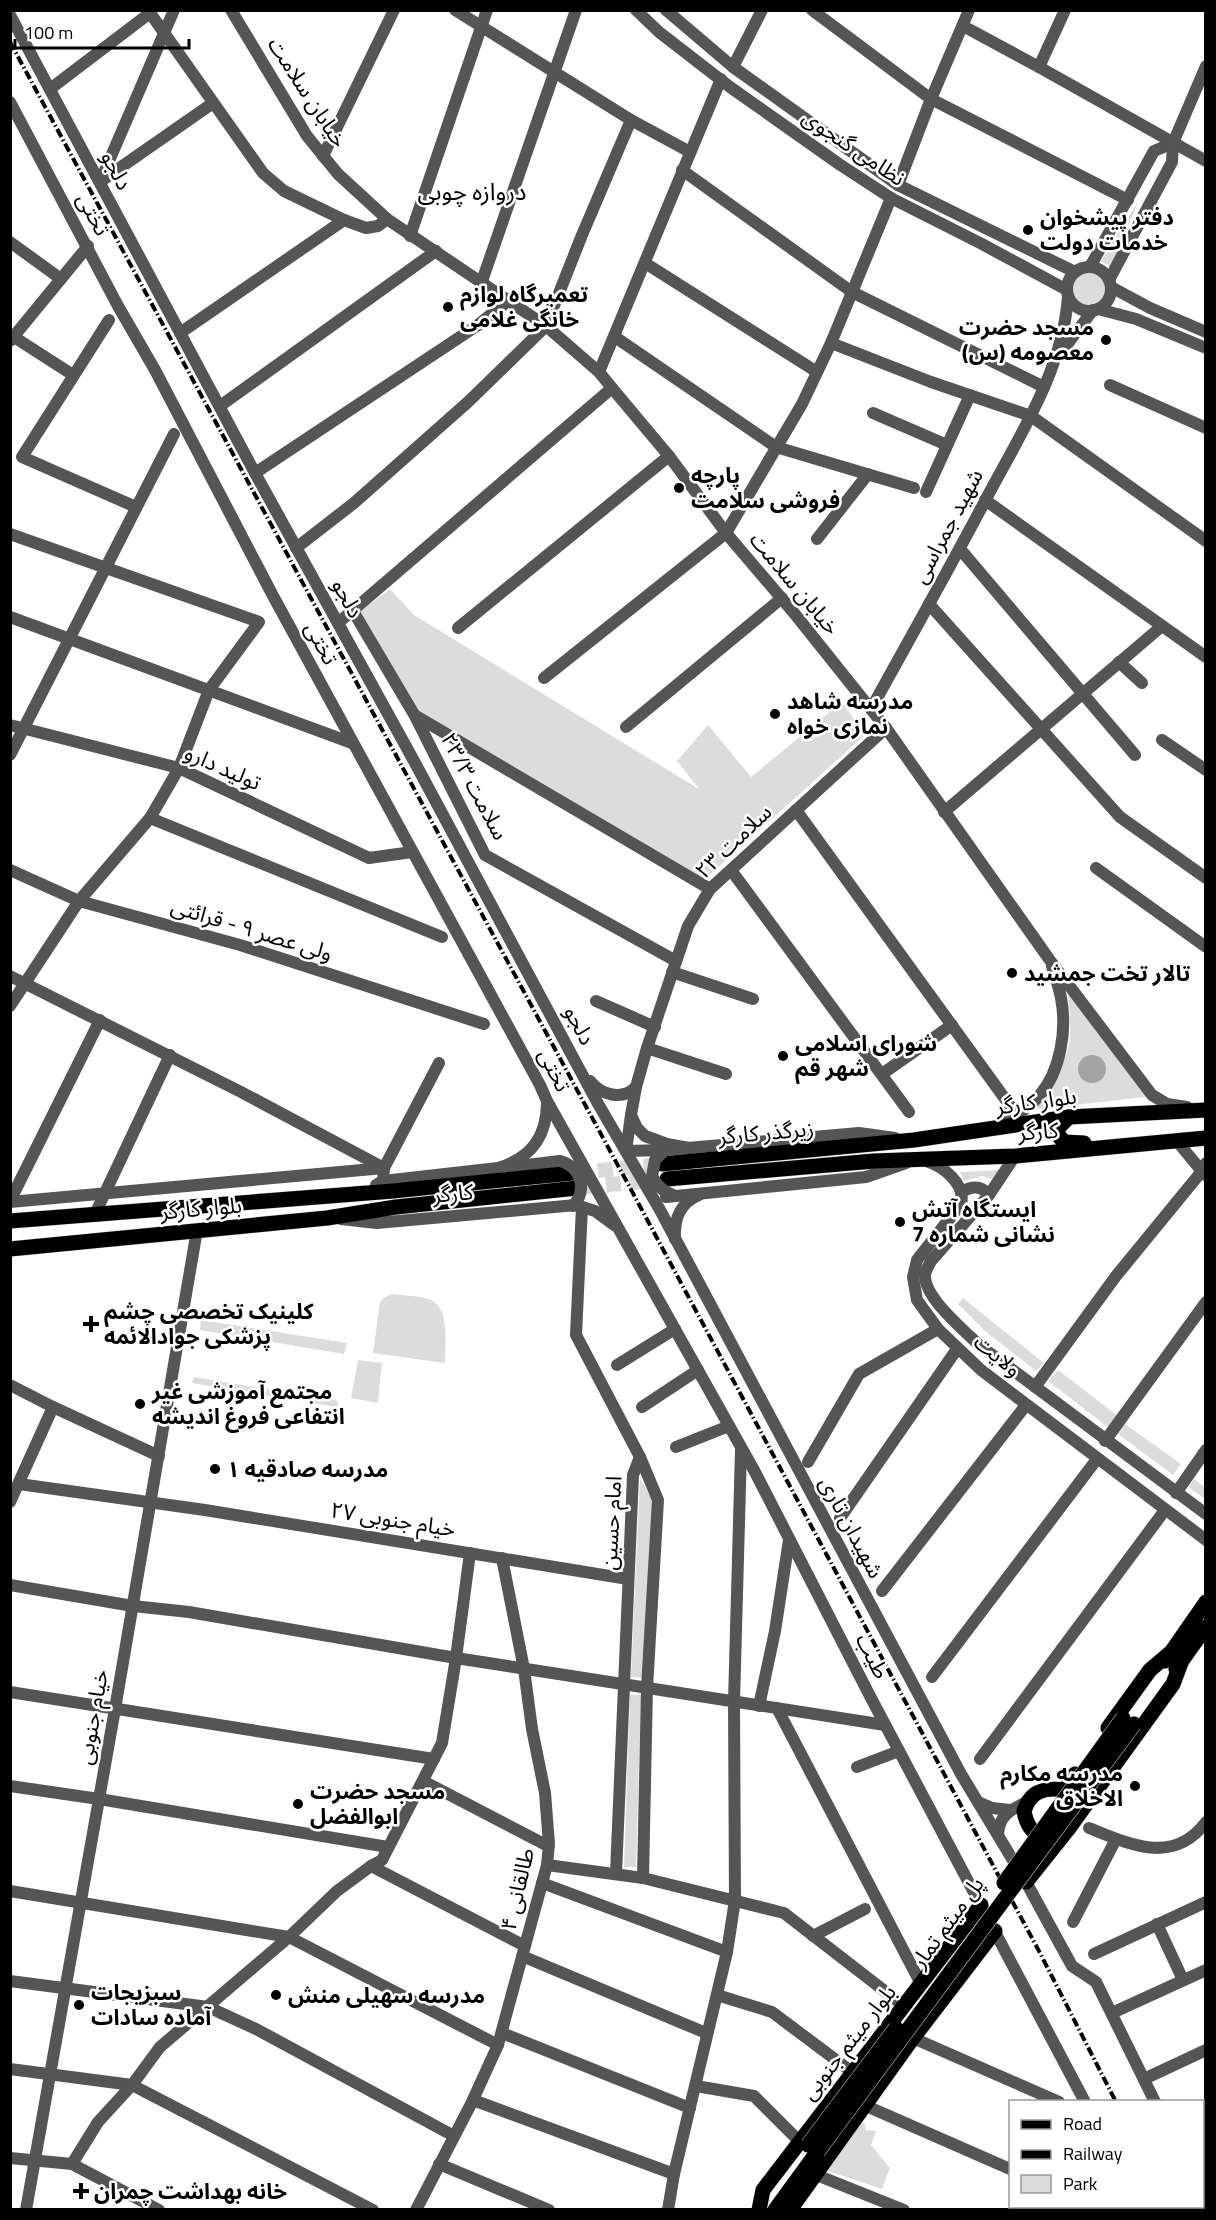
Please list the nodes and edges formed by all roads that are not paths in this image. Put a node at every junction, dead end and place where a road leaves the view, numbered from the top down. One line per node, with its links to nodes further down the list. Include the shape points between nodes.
1 (174, 10): 17 (street)
2 (231, 10): 30 (street, خیابان سلامت)
3 (394, 10): 30 (street)
4 (456, 10): 16 (street)
5 (487, 10): 16 (street)
6 (576, 10): 21 (street)
7 (636, 10): 22 (street, نظامی گنجوی)
8 (666, 10): 19 (street, نظامی گنجوی)
9 (762, 10): 19 (street)
10 (812, 10): 24 (street)
11 (969, 10): 15 (street)
12 (1065, 10): 20 (street)
13 (149, 12): 17 (street); 23 (street)
14 (10, 15): 23 (street, دلجو)
15 (963, 26): 20 (street); 24 (street)
16 (481, 27): 21 (street); 39 (street)
17 (165, 33): 26 (street); 33 (street)
18 (1206, 66): 28 (street)
19 (733, 67): 34 (street, نظامی گنجوی)
20 (1039, 67): 28 (street)
21 (554, 73): 27 (street); 47 (street)
22 (721, 79): 29 (street); 35 (street, نظامی گنجوی)
23 (50, 89): 33 (street, دلجو)
24 (931, 99): 34 (street); 36 (street)
25 (10, 102): 41 (street, تختی)
26 (213, 103): 33 (street); 38 (street, via 263,173 284,191)
27 (631, 120): 29 (street); 54 (street)
28 (1173, 143): 31 (street); 36 (street, via 1154,151); 48 (street, via 1172,162)
29 (690, 152): 32 (street)
30 (323, 156): 37 (street, خیابان سلامت)
31 (1206, 161)
32 (682, 170): 43 (street); 49 (street)
33 (100, 182): 56 (street, دلجو)
34 (898, 185): 45 (street, نظامی گنجوی)
35 (891, 198): 49 (street); 50 (street, نظامی گنجوی)
36 (1128, 200): 44 (street)
37 (387, 219): 38 (street, via 366,228); 39 (street, خیابان سلامت)
38 (344, 220): 56 (street)
39 (410, 236): 42 (street, خیابان سلامت)
40 (10, 242): 46 (street)
41 (88, 246): 46 (street); 110 (street, تختی)
42 (436, 251): 47 (street, خیابان سلامت); 69 (street)
43 (645, 263): 57 (street); 63 (street)
44 (1090, 267): 45 (street); 48 (street, via 1102,271)
45 (1075, 272): 50 (street)
46 (61, 279): 58 (street)
47 (482, 281): 51 (street, خیابان سلامت)
48 (1110, 284): 52 (street, via 1108,300); 55 (street, via 1150,308)
49 (852, 292): 59 (street); 66 (street)
50 (1068, 293): 52 (street, via 1075,306); 61 (street)
51 (509, 300): 54 (street, خیابان سلامت); 77 (street, via 478,325)
52 (1095, 310): 60 (street, via 1136,319); 61 (street)
53 (109, 320): 64 (street)
54 (546, 326): 62 (street, خیابان سلامت); 85 (street, via 468,402 354,503)
55 (1206, 332)
56 (180, 333): 69 (street, دلجو)
57 (615, 337): 62 (street); 75 (street)
58 (12, 339): 64 (street)
59 (831, 342): 63 (street); 68 (street)
60 (1206, 348)
61 (1056, 360): 66 (street, شهید جمراسی)
62 (598, 372): 67 (street, خیابان سلامت)
63 (817, 372): 75 (street)
64 (73, 375): 80 (street, via 22,457)
65 (1110, 385): 72 (street)
66 (1044, 387): 71 (street, شهید جمراسی)
67 (612, 388): 76 (street, خیابان سلامت); 90 (street)
68 (970, 395): 71 (street); 74 (street)
69 (220, 406): 77 (street, دلجو)
70 (873, 413): 74 (street)
71 (1031, 416): 79 (street, شهید جمراسی); 84 (street)
72 (1206, 428)
73 (174, 434): 80 (street)
74 (947, 446): 78 (street, via 920,490)
75 (776, 447): 78 (street); 81 (street)
76 (669, 456): 81 (street, خیابان سلامت); 94 (street)
77 (255, 473): 85 (street, دلجو)
78 (868, 474): 83 (street)
79 (985, 500): 86 (street, شهید جمراسی); 93 (street)
80 (136, 507): 87 (street)
81 (726, 533): 88 (street, خیابان سلامت); 98 (street)
82 (10, 534): 87 (street)
83 (817, 539)
84 (1206, 542)
85 (296, 548): 92 (street, دلجو)
86 (960, 549): 89 (street, شهید جمراسی); 101 (street)
87 (106, 567): 95 (street); 100 (street, via 259,622)
88 (782, 598): 102 (street, خیابان سلامت); 105 (street)
89 (929, 604): 102 (street, شهید جمراسی); 108 (street)
90 (353, 611): 92 (street); 103 (street, سلامت ۲۳/۳)
91 (10, 617): 95 (street)
92 (338, 623): 141 (street, دلجو)
93 (1162, 626): 96 (street); 97 (street)
94 (458, 628)
95 (69, 639): 100 (street); 107 (street)
96 (1206, 657)
97 (1119, 662): 99 (street); 101 (street)
98 (544, 678)
99 (1142, 683)
100 (209, 690): 110 (street); 113 (street)
101 (1083, 693): 108 (street); 112 (street)
102 (872, 709): 106 (street, خیابان سلامت)
103 (415, 716): 123 (street); 128 (street, سلامت ۲۳/۳, via 485,855)
104 (10, 725): 107 (street, تولید دارو)
105 (626, 727)
106 (886, 728): 115 (street, سلامت ۲۳); 116 (street, خیابان سلامت)
107 (24, 729): 111 (street); 113 (street, تولید دارو)
108 (1041, 730): 116 (street); 122 (street, via 1120,817)
109 (1162, 740): 114 (street)
110 (352, 743): 118 (street, تختی)
111 (10, 755)
112 (1135, 755)
113 (179, 768): 117 (street); 118 (street, تولید دارو, via 369,858)
114 (1206, 770)
115 (796, 810): 121 (street, سلامت ۲۳); 136 (street)
116 (944, 812): 127 (street, خیابان سلامت)
117 (150, 818): 124 (street); 125 (street)
118 (412, 852): 145 (street, تختی)
119 (1096, 868): 126 (street)
120 (10, 870): 124 (street, ولی عصر ۹ - قرائتی)
121 (730, 870): 123 (street, سلامت ۲۳); 143 (street)
122 (1206, 878)
123 (710, 889): 128 (street, سلامت ۲۳, via 688,926)
124 (79, 901): 130 (street); 135 (street, ولی عصر ۹ - قرائتی, via 240,945)
125 (442, 937)
126 (1206, 947)
127 (1049, 959): 146 (street, خیابان سلامت, via 1152,1095 1167,1104); 148 (street, خیابان سلامت, via 1061,998 1059,1058 1041,1095)
128 (674, 967): 131 (street, سلامت ۲۳/۳); 137 (street, سلامت ۲۳)
129 (10, 976): 130 (street)
130 (25, 983): 133 (street); 134 (street)
131 (753, 999)
132 (596, 1001): 137 (street)
133 (10, 1006)
134 (100, 1020): 139 (street); 172 (street)
135 (484, 1024)
136 (952, 1025): 143 (street); 148 (street)
137 (654, 1027): 138 (street, سلامت ۲۳)
138 (647, 1048): 142 (street); 144 (street, سلامت ۲۳)
139 (170, 1055): 162 (street); 167 (street)
140 (438, 1063): 162 (street)
141 (579, 1068): 144 (street, via 605,1093 616,1095); 157 (street, دلجو)
142 (726, 1074)
143 (882, 1074): 147 (street)
144 (636, 1086): 149 (street, سلامت ۲۳)
145 (547, 1101): 163 (street, via 547,1117 534,1145 515,1163); 179 (street, تختی)
146 (1206, 1109): 150 (main road, بلوار کارگر)
147 (909, 1112)
148 (1016, 1114): 151 (street, خیابان سلامت)
149 (631, 1115): 156 (street, via 645,1136); 157 (street, سلامت ۲۳)
150 (1069, 1118): 151 (main road, بلوار کارگر); 154 (main road, via 1058,1128 1064,1142)
151 (986, 1131): 153 (main road, بلوار کارگر)
152 (1206, 1138): 154 (main road, کارگر)
153 (914, 1140): 155 (main road, بلوار کارگر); 156 (street, via 859,1133)
154 (1172, 1141): 158 (main road, کارگر); 164 (street)
155 (874, 1144): 161 (main road, زیرگذر کارگر)
156 (689, 1148): 161 (street)
157 (626, 1151): 161 (street); 171 (street, دلجو)
158 (1015, 1156): 159 (main road, کارگر); 169 (street)
159 (920, 1159): 160 (main road, کارگر); 166 (street, via 940,1166); 168 (street, via 866,1177)
160 (874, 1161): 161 (main road, زیرگذر کارگر)
161 (664, 1164): 170 (street, bridge, via 655,1160 652,1176 660,1188)
162 (384, 1168): 165 (street); 167 (street)
163 (498, 1168): 165 (street); 174 (street, bridge, via 568,1163 581,1182)
164 (1204, 1170): 193 (street, via 1116,1276)
165 (388, 1186): 173 (main road, بلوار کارگر, via 365,1193); 176 (main road, بلوار کارگر, via 575,1180)
166 (961, 1192): 169 (street, via 977,1187); 182 (street, via 961,1204)
167 (104, 1193): 172 (street); 175 (street)
168 (704, 1193): 170 (street); 180 (street, via 678,1212)
169 (989, 1195): 183 (street, via 940,1248)
170 (675, 1196): 171 (street)
171 (653, 1198): 180 (street, شهیدان تاری)
172 (10, 1201)
173 (195, 1206): 175 (main road, بلوار کارگر); 178 (main road)
174 (578, 1206): 176 (street, کارگر, via 376,1223); 179 (street, via 595,1211); 203 (street, via 576,1335)
175 (94, 1214): 177 (main road, بلوار کارگر)
176 (327, 1218): 178 (main road, بلوار کارگر)
177 (10, 1221)
178 (197, 1230): 181 (main road, بلوار کارگر); 202 (street, خیام جنوبی)
179 (621, 1232): 187 (street, طیب)
180 (675, 1240): 243 (street, شهیدان تاری)
181 (10, 1249)
182 (917, 1260): 183 (street, via 923,1268); 185 (street, via 913,1277)
183 (929, 1266): 184 (street, via 925,1272)
184 (930, 1293): 185 (street, via 922,1292); 193 (street, ولایت, via 979,1345)
185 (917, 1300): 188 (street, ولایت)
186 (1206, 1302): 198 (street)
187 (675, 1329): 190 (street); 191 (street, طیب)
188 (938, 1329): 189 (street, ولایت); 205 (street, via 859,1374)
189 (957, 1349): 194 (street, ولایت); 212 (street)
190 (617, 1365)
191 (698, 1370): 196 (street); 197 (street, طیب)
192 (10, 1385): 195 (street)
193 (1035, 1387): 198 (street, ولایت)
194 (1026, 1405): 204 (street, ولایت); 219 (street)
195 (53, 1407): 202 (street); 206 (street)
196 (642, 1407)
197 (729, 1426): 199 (street); 200 (street, طیب)
198 (1106, 1440): 207 (street, ولایت)
199 (676, 1447)
200 (741, 1448): 213 (street, طیب); 230 (street)
201 (1206, 1450): 207 (street)
202 (159, 1456): 209 (street, خیام جنوبی)
203 (640, 1457): 217 (street, امام حسین, via 633,1470); 228 (street, امام حسین, via 658,1500)
204 (1096, 1459): 210 (street, ولایت); 226 (street)
205 (808, 1462)
206 (20, 1484): 208 (street); 209 (street, خیام جنوبی ۲۷)
207 (1176, 1493): 211 (street, ولایت)
208 (10, 1502)
209 (151, 1504): 215 (street, خیام جنوبی ۲۷); 221 (street, خیام جنوبی)
210 (1165, 1510): 214 (street, ولایت); 237 (street)
211 (1206, 1514)
212 (840, 1518)
213 (789, 1540): 231 (street); 234 (street, طیب)
214 (1206, 1540)
215 (470, 1553): 216 (street, خیام جنوبی ۲۷); 223 (street)
216 (502, 1558): 217 (street, خیام جنوبی ۲۷); 225 (street, طالقانی ۴)
217 (628, 1579): 227 (street, امام حسین)
218 (10, 1585): 221 (street)
219 (882, 1592)
220 (1206, 1602): 224 (main road)
221 (133, 1606): 223 (street); 233 (street, خیام جنوبی)
222 (1206, 1627): 224 (main road)
223 (456, 1658): 225 (street); 236 (street, via 442,1743)
224 (1174, 1660): 242 (main road, via 1150,1670 1064,1790 1041,1790); 246 (main road, via 1173,1684); 300 (main road, پل میثم تمار, bridge)
225 (524, 1669): 227 (street); 250 (street, طالقانی ۴, via 545,1793)
226 (932, 1677)
227 (624, 1685): 228 (street); 254 (street, امام حسین)
228 (647, 1688): 230 (street); 255 (street, امام حسین)
229 (10, 1692): 233 (street)
230 (734, 1702): 231 (street); 259 (street)
231 (759, 1706): 232 (street)
232 (777, 1708): 234 (street); 277 (street)
233 (115, 1709): 236 (street); 241 (street, خیام جنوبی)
234 (885, 1725): 235 (street, طیب)
235 (899, 1751): 238 (street); 262 (street, طیب)
236 (434, 1759): 239 (street)
237 (980, 1759)
238 (857, 1767)
239 (423, 1781): 250 (street); 251 (street)
240 (10, 1786): 241 (street)
241 (99, 1799): 251 (street); 261 (street, خیام جنوبی)
242 (1029, 1799): 244 (street); 246 (main road, via 1024,1811 1034,1831 1041,1836 1053,1836)
243 (978, 1802): 244 (street); 248 (street, شهیدان تاری)
244 (1010, 1810): 248 (street, via 1002,1817)
245 (1204, 1824): 249 (street, via 1183,1841 1165,1847 1144,1848)
246 (1069, 1828): 256 (main road)
247 (1089, 1828): 249 (street)
248 (998, 1835): 256 (street, شهیدان تاری)
249 (1116, 1839): 264 (street)
250 (548, 1846): 252 (street, طالقانی ۴)
251 (388, 1847): 253 (street, via 382,1860)
252 (547, 1865): 254 (street); 257 (street, طالقانی ۴)
253 (371, 1866): 268 (street); 270 (street, via 450,1906)
254 (616, 1873): 255 (street)
255 (643, 1878): 259 (street)
256 (1026, 1882): 282 (street, شهیدان تاری, via 1072,1966 1096,1982)
257 (542, 1883): 270 (street, طالقانی ۴); 271 (street)
258 (10, 1891): 261 (street)
259 (735, 1900): 267 (street, via 784,1913); 271 (street)
260 (1206, 1902): 265 (street)
261 (80, 1903): 268 (street); 278 (street, خیام جنوبی)
262 (981, 1905): 266 (street, طیب); 269 (main road, بلوار میثم جنوبی)
263 (865, 1909): 267 (street)
264 (1073, 1922)
265 (1157, 1924): 272 (street); 275 (street)
266 (995, 1931): 273 (main road); 295 (street, طیب)
267 (813, 1936): 280 (street)
268 (289, 1937): 281 (street); 285 (street, via 392,1992)
269 (952, 1943): 273 (main road, via 958,1940 971,1945); 277 (main road, بلوار میثم جنوبی)
270 (524, 1951): 283 (street); 285 (street, طالقانی ۴)
271 (727, 1952): 279 (street)
272 (1094, 1954)
273 (972, 1959): 284 (main road)
274 (1206, 1970): 275 (street)
275 (1183, 1980): 282 (street)
276 (10, 1981): 278 (street)
277 (921, 1984): 280 (main road, بلوار میثم جنوبی)
278 (65, 1988): 281 (street); 289 (street, خیام جنوبی)
279 (717, 1995): 283 (street); 288 (street, via 772,2012)
280 (904, 2006): 288 (main road, بلوار میثم جنوبی)
281 (208, 2007): 291 (street, via 160,2047); 299 (street)
282 (1112, 2013): 290 (street, شهیدان تاری)
283 (706, 2032): 292 (street)
284 (913, 2038): 294 (street); 297 (main road)
285 (500, 2039): 293 (street, طالقانی ۴); 298 (street)
286 (1206, 2050): 290 (street)
287 (10, 2068): 289 (street)
288 (852, 2072): 300 (main road, بلوار میثم جنوبی)
289 (50, 2074): 291 (street); 302 (street, خیام جنوبی)
290 (1144, 2079): 296 (street, شهیدان تاری)
291 (132, 2085): 303 (street, via 98,2122); 311 (street)
292 (696, 2086): 298 (street); 300 (street, via 754,2096)
293 (473, 2100): 299 (street, طالقانی ۴); 306 (street)
294 (1054, 2100)
295 (1084, 2100)
296 (1154, 2100)
297 (864, 2105): 305 (street); 307 (main road)
298 (690, 2108): 306 (street)
299 (454, 2136): 304 (street, طالقانی ۴)
300 (808, 2146): 315 (main road, پل میثم تمار); 316 (main road, پل میثم تمار)
301 (10, 2158): 302 (street)
302 (35, 2162): 303 (street); 309 (street, خیام جنوبی)
303 (72, 2164): 310 (street)
304 (440, 2164): 312 (street, طالقانی ۴); 313 (street)
305 (1009, 2168)
306 (674, 2174): 314 (street)
307 (814, 2174): 308 (street); 317 (main road)
308 (880, 2205): 318 (street)
309 (26, 2210)
310 (159, 2210)
311 (373, 2210)
312 (416, 2210)
313 (549, 2210)
314 (668, 2210)
315 (759, 2210)
316 (775, 2210)
317 (790, 2210)
318 (904, 2210)

